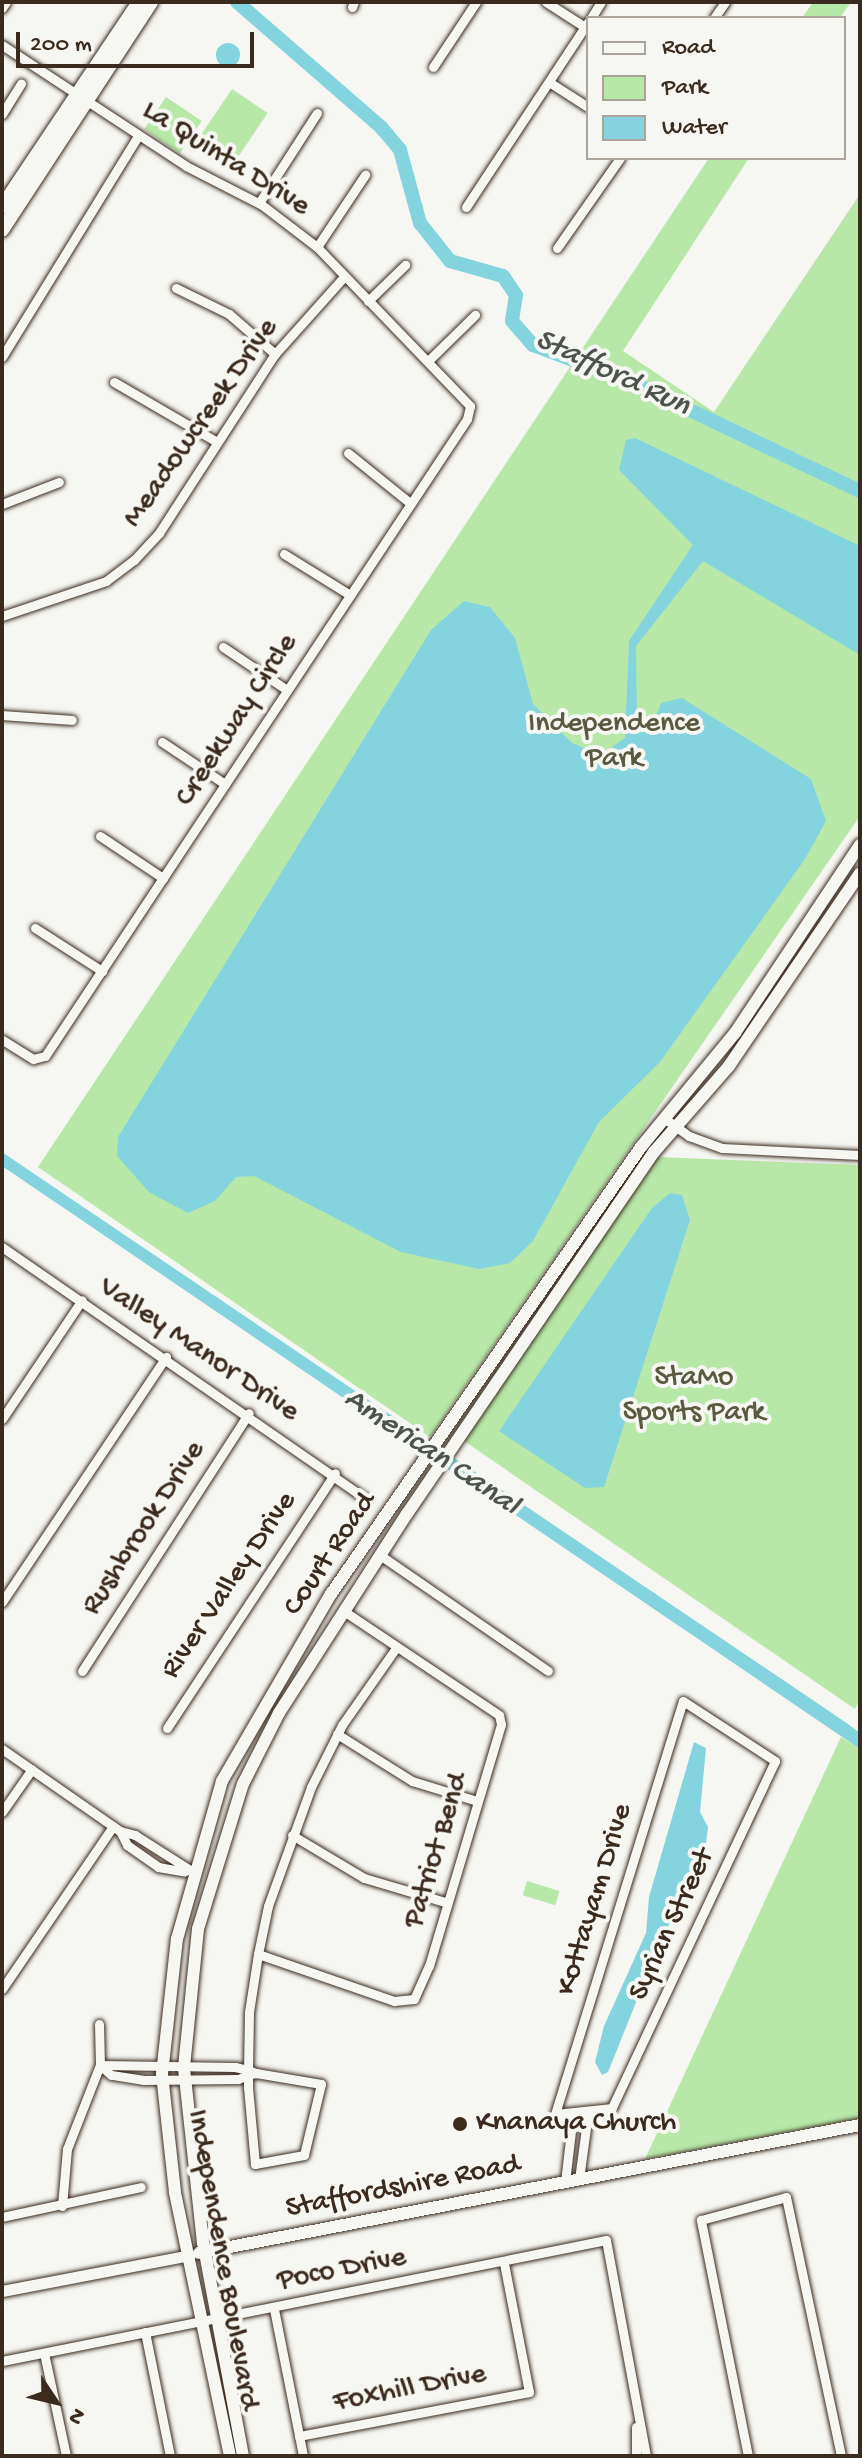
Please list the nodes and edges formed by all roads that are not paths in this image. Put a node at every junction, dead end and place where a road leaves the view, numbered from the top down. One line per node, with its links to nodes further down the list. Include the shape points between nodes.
1 (6, 2): 6 (street)
2 (139, 2): 13 (main road)
3 (151, 2): 13 (main road)
4 (476, 2): 10 (street)
5 (546, 2): 7 (street)
6 (2, 8)
7 (586, 22)
8 (586, 26): 11 (street)
9 (2, 45): 13 (street, La Quinta Drive)
10 (433, 67)
11 (549, 82): 14 (street); 22 (street)
12 (21, 84): 15 (street)
13 (83, 98): 17 (street, La Quinta Drive); 21 (main road); 23 (main road)
14 (586, 106)
15 (3, 110)
16 (317, 113): 20 (street)
17 (138, 136): 20 (street, La Quinta Drive); 32 (street)
18 (619, 160): 25 (street)
19 (365, 175): 24 (street)
20 (259, 203): 24 (street, La Quinta Drive)
21 (2, 207)
22 (466, 207)
23 (2, 230)
24 (317, 247): 27 (street, La Quinta Drive)
25 (557, 248)
26 (405, 265): 29 (street)
27 (342, 279): 29 (street, La Quinta Drive); 31 (street, Meadowcreek Drive)
28 (176, 288): 31 (street, via 229,314)
29 (368, 301): 33 (street, La Quinta Drive)
30 (475, 315): 33 (street)
31 (275, 354): 36 (street, Meadowcreek Drive)
32 (2, 357)
33 (428, 361): 35 (street, La Quinta Drive)
34 (114, 382): 36 (street)
35 (470, 406): 39 (street, Creekway Circle, via 467,419)
36 (217, 442): 43 (street, Meadowcreek Drive, via 159,533 134,560 106,581)
37 (348, 453): 39 (street)
38 (59, 482): 40 (street)
39 (410, 503): 42 (street, Creekway Circle)
40 (2, 504)
41 (284, 554): 42 (street)
42 (350, 595): 45 (street, Creekway Circle)
43 (2, 616)
44 (223, 647): 45 (street)
45 (287, 690): 49 (street, Creekway Circle)
46 (2, 715): 47 (street)
47 (72, 720)
48 (162, 742): 49 (street)
49 (225, 784): 53 (street, Creekway Circle)
50 (100, 836): 53 (street)
51 (860, 845): 57 (main road)
52 (860, 873): 57 (main road, via 729,1066)
53 (163, 878): 55 (street, Creekway Circle)
54 (35, 928): 55 (street)
55 (102, 971): 56 (street, Creekway Circle, via 41,1059)
56 (2, 1040)
57 (670, 1122): 58 (street, via 722,1148); 64 (main road, Court Road)
58 (860, 1155)
59 (2, 1247): 60 (street, Valley Manor Drive)
60 (82, 1300): 61 (street, Valley Manor Drive); 63 (street)
61 (166, 1357): 62 (street, Valley Manor Drive); 68 (street)
62 (249, 1413): 65 (street, Valley Manor Drive); 71 (street, Rushbrook Drive)
63 (2, 1419)
64 (462, 1423): 67 (main road, Court Road, via 453,1448); 82 (main road, Court Road, via 442,1439 331,1594 222,1781)
65 (335, 1473): 66 (street, Valley Manor Drive); 74 (street, River Valley Drive)
66 (364, 1498)
67 (380, 1555): 69 (main road, Court Road); 72 (street)
68 (2, 1602)
69 (345, 1612): 70 (street); 83 (main road, Court Road, via 262,1745)
70 (396, 1648): 75 (street); 78 (street, Patriot Bend, via 499,1715 501,1724)
71 (82, 1671)
72 (548, 1671)
73 (683, 1701): 92 (street, Syrian Street, via 775,1761 612,2108); 93 (street, Kottayam Drive, via 555,2114)
74 (167, 1728)
75 (337, 1734): 78 (street, via 412,1781); 81 (street)
76 (2, 1749): 77 (street)
77 (32, 1769): 79 (street); 80 (street)
78 (477, 1801): 84 (street, Patriot Bend)
79 (2, 1812)
80 (116, 1829): 82 (street, via 135,1835); 86 (street)
81 (292, 1835): 84 (street, via 364,1878); 85 (street)
82 (193, 1872): 83 (main road); 90 (main road, Court Road, via 177,1939)
83 (211, 1877): 91 (main road, Court Road, via 197,1938)
84 (445, 1902): 85 (street, Patriot Bend, via 429,1966 414,1999 394,2001)
85 (258, 1954): 89 (street, via 249,2012)
86 (2, 1989)
87 (99, 2024): 88 (street)
88 (100, 2065): 90 (street); 98 (street, via 67,2149)
89 (251, 2073): 89 (street, via 321,2084 304,2155 255,2164); 91 (street)
90 (162, 2074): 91 (street); 101 (main road, Independence Boulevard, via 175,2192)
91 (184, 2074): 100 (main road, Independence Boulevard)
92 (588, 2113): 93 (street); 95 (street)
93 (573, 2114): 96 (street)
94 (860, 2125): 95 (main road, Staffordshire Road)
95 (579, 2179): 96 (main road, Staffordshire Road)
96 (565, 2182): 100 (main road, Staffordshire Road)
97 (141, 2187): 98 (street)
98 (62, 2206): 99 (street)
99 (2, 2217)
100 (204, 2252): 101 (main road, Staffordshire Road); 105 (main road, Independence Boulevard)
101 (190, 2255): 103 (street, Staffordshire Road); 105 (main road, Independence Boulevard)
102 (504, 2263): 104 (street, Poco Drive); 109 (street, Poco Drive, via 606,2240); 110 (street, Foxhill Drive, via 529,2392)
103 (2, 2291)
104 (274, 2309): 105 (street, Poco Drive); 110 (street)
105 (211, 2319): 106 (street, Poco Drive); 113 (main road, Independence Boulevard); 114 (main road, Independence Boulevard)
106 (145, 2332): 107 (street, Poco Drive); 112 (street)
107 (44, 2353): 108 (street, Poco Drive); 111 (street)
108 (2, 2361)
109 (635, 2411): 116 (street); 117 (street)
110 (299, 2436): 115 (street)
111 (66, 2456)
112 (170, 2456)
113 (230, 2456)
114 (243, 2456)
115 (303, 2456)
116 (636, 2456)
117 (646, 2456)
118 (748, 2456): 119 (street, via 701,2220 786,2197)
119 (841, 2456)

